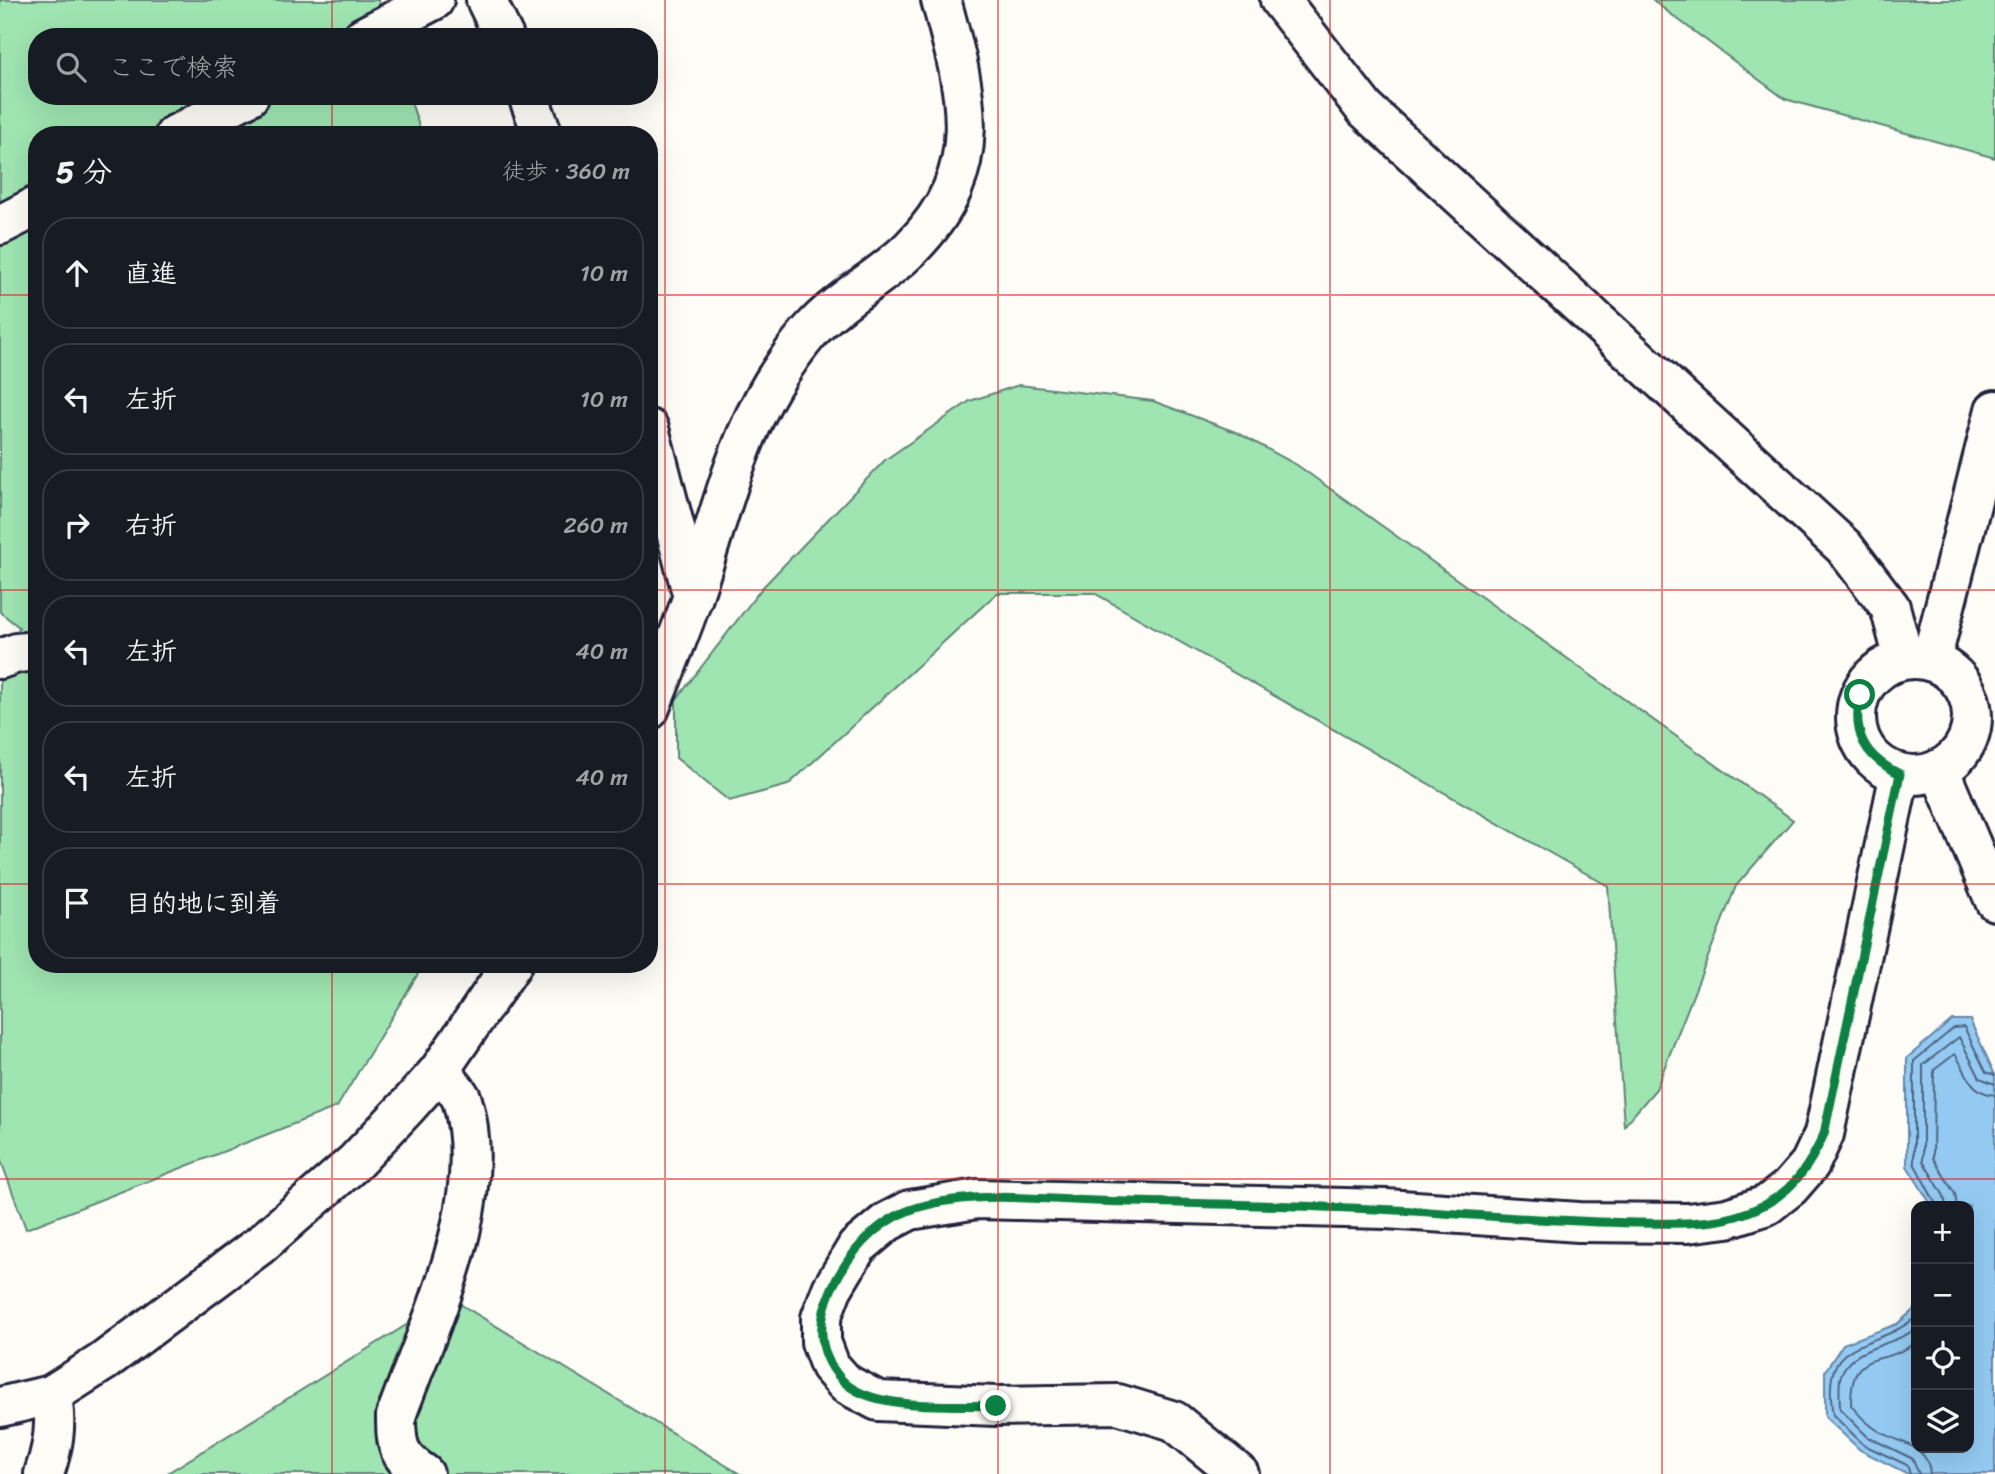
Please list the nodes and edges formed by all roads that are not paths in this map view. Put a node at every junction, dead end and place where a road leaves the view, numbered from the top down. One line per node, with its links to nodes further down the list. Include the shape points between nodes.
1 (434, 0): 5 (street)
2 (486, 0): 6 (street)
3 (941, 0): 15 (street, via 962,89 966,149 956,183 912,248 817,323 772,384 728,478)
4 (1280, 0): 18 (street, via 1365,109 1844,547 1890,607)
5 (380, 28)
6 (499, 28)
7 (232, 105): 9 (street)
8 (531, 105): 10 (street)
9 (192, 126)
10 (540, 126)
11 (28, 211): 12 (street)
12 (0, 225)
13 (1995, 410): 18 (street)
14 (658, 463): 15 (street)
15 (693, 597): 19 (street)
16 (28, 652): 17 (street)
17 (0, 659)
18 (1918, 660): 20 (street, via 1949,670 1970,703 1972,722 1966,741 1955,758); 21 (street, via 1885,666 1870,678 1856,714 1858,734 1867,751)
19 (658, 687)
20 (1939, 769): 21 (street, via 1920,775); 22 (street)
21 (1900, 774): 29 (street, via 1824,1134 1810,1164 1767,1205 1727,1218 1687,1223 977,1199 910,1210 887,1222 857,1247 832,1289 821,1318 821,1342 830,1366 846,1384 878,1401 996,1406 1118,1404 1174,1420)
22 (1995, 901)
23 (506, 973): 24 (street)
24 (439, 1071): 25 (street, via 355,1162 260,1245 103,1362); 28 (street, via 461,1098 472,1155 460,1237 396,1416 396,1445)
25 (51, 1395): 26 (street); 27 (street, via 55,1409 52,1449)
26 (0, 1407)
27 (44, 1474)
28 (424, 1474)
29 (1239, 1474)

